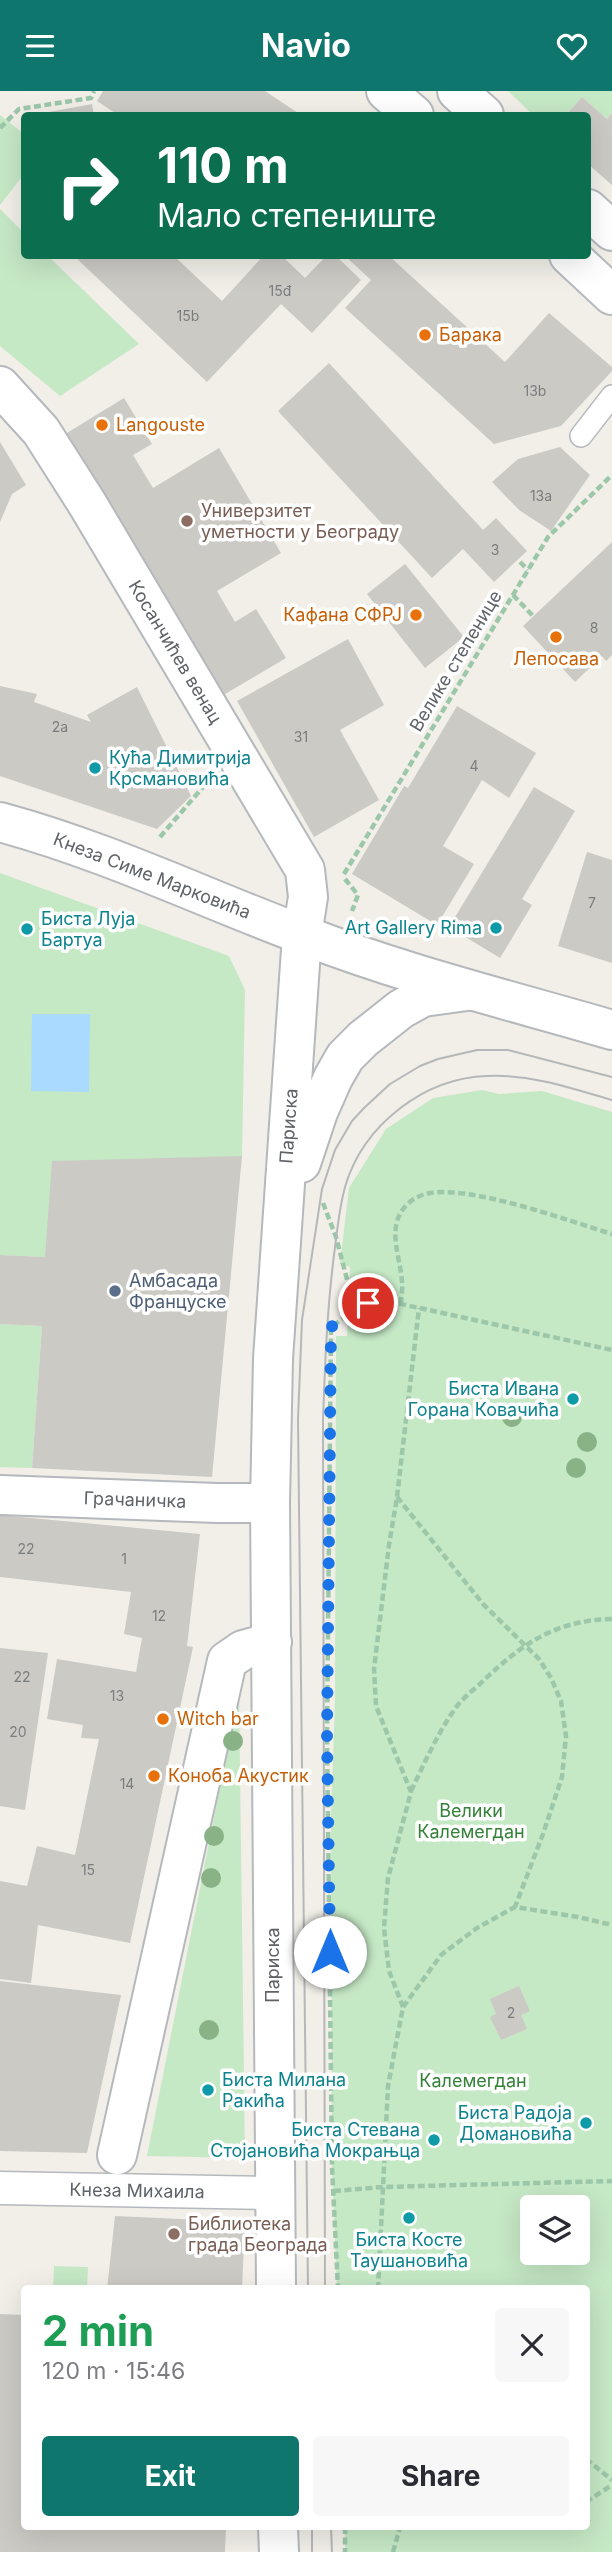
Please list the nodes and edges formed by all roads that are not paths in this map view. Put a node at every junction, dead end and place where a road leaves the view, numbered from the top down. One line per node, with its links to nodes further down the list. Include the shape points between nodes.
1 (386, 91): 3 (street)
2 (457, 91): 4 (street)
3 (410, 112)
4 (481, 112)
5 (591, 212): 6 (street)
6 (612, 231)
7 (573, 259): 8 (street)
8 (612, 295)
9 (0, 386): 13 (street, Косанчићев венац, via 41,431 82,495 307,874)
10 (612, 396): 11 (lane)
11 (581, 436)
12 (0, 822): 13 (street, Кнеза Симе Марковића, via 101,855)
13 (302, 935): 14 (street); 16 (street, Париска)
14 (474, 990): 15 (street); 16 (street, via 423,997 384,1022 345,1057 318,1112)
15 (612, 1030)
16 (283, 1214): 18 (street, Париска)
17 (0, 1495): 18 (street, Грачаничка)
18 (270, 1503): 19 (street, Париска)
19 (272, 1641): 20 (street, via 243,1650 227,1661); 22 (street, Париска)
20 (117, 2155)
21 (0, 2188): 22 (street, Кнеза Михаила)
22 (274, 2193): 23 (street, Париска)
23 (276, 2285)
24 (278, 2530): 25 (street)
25 (279, 2552)

